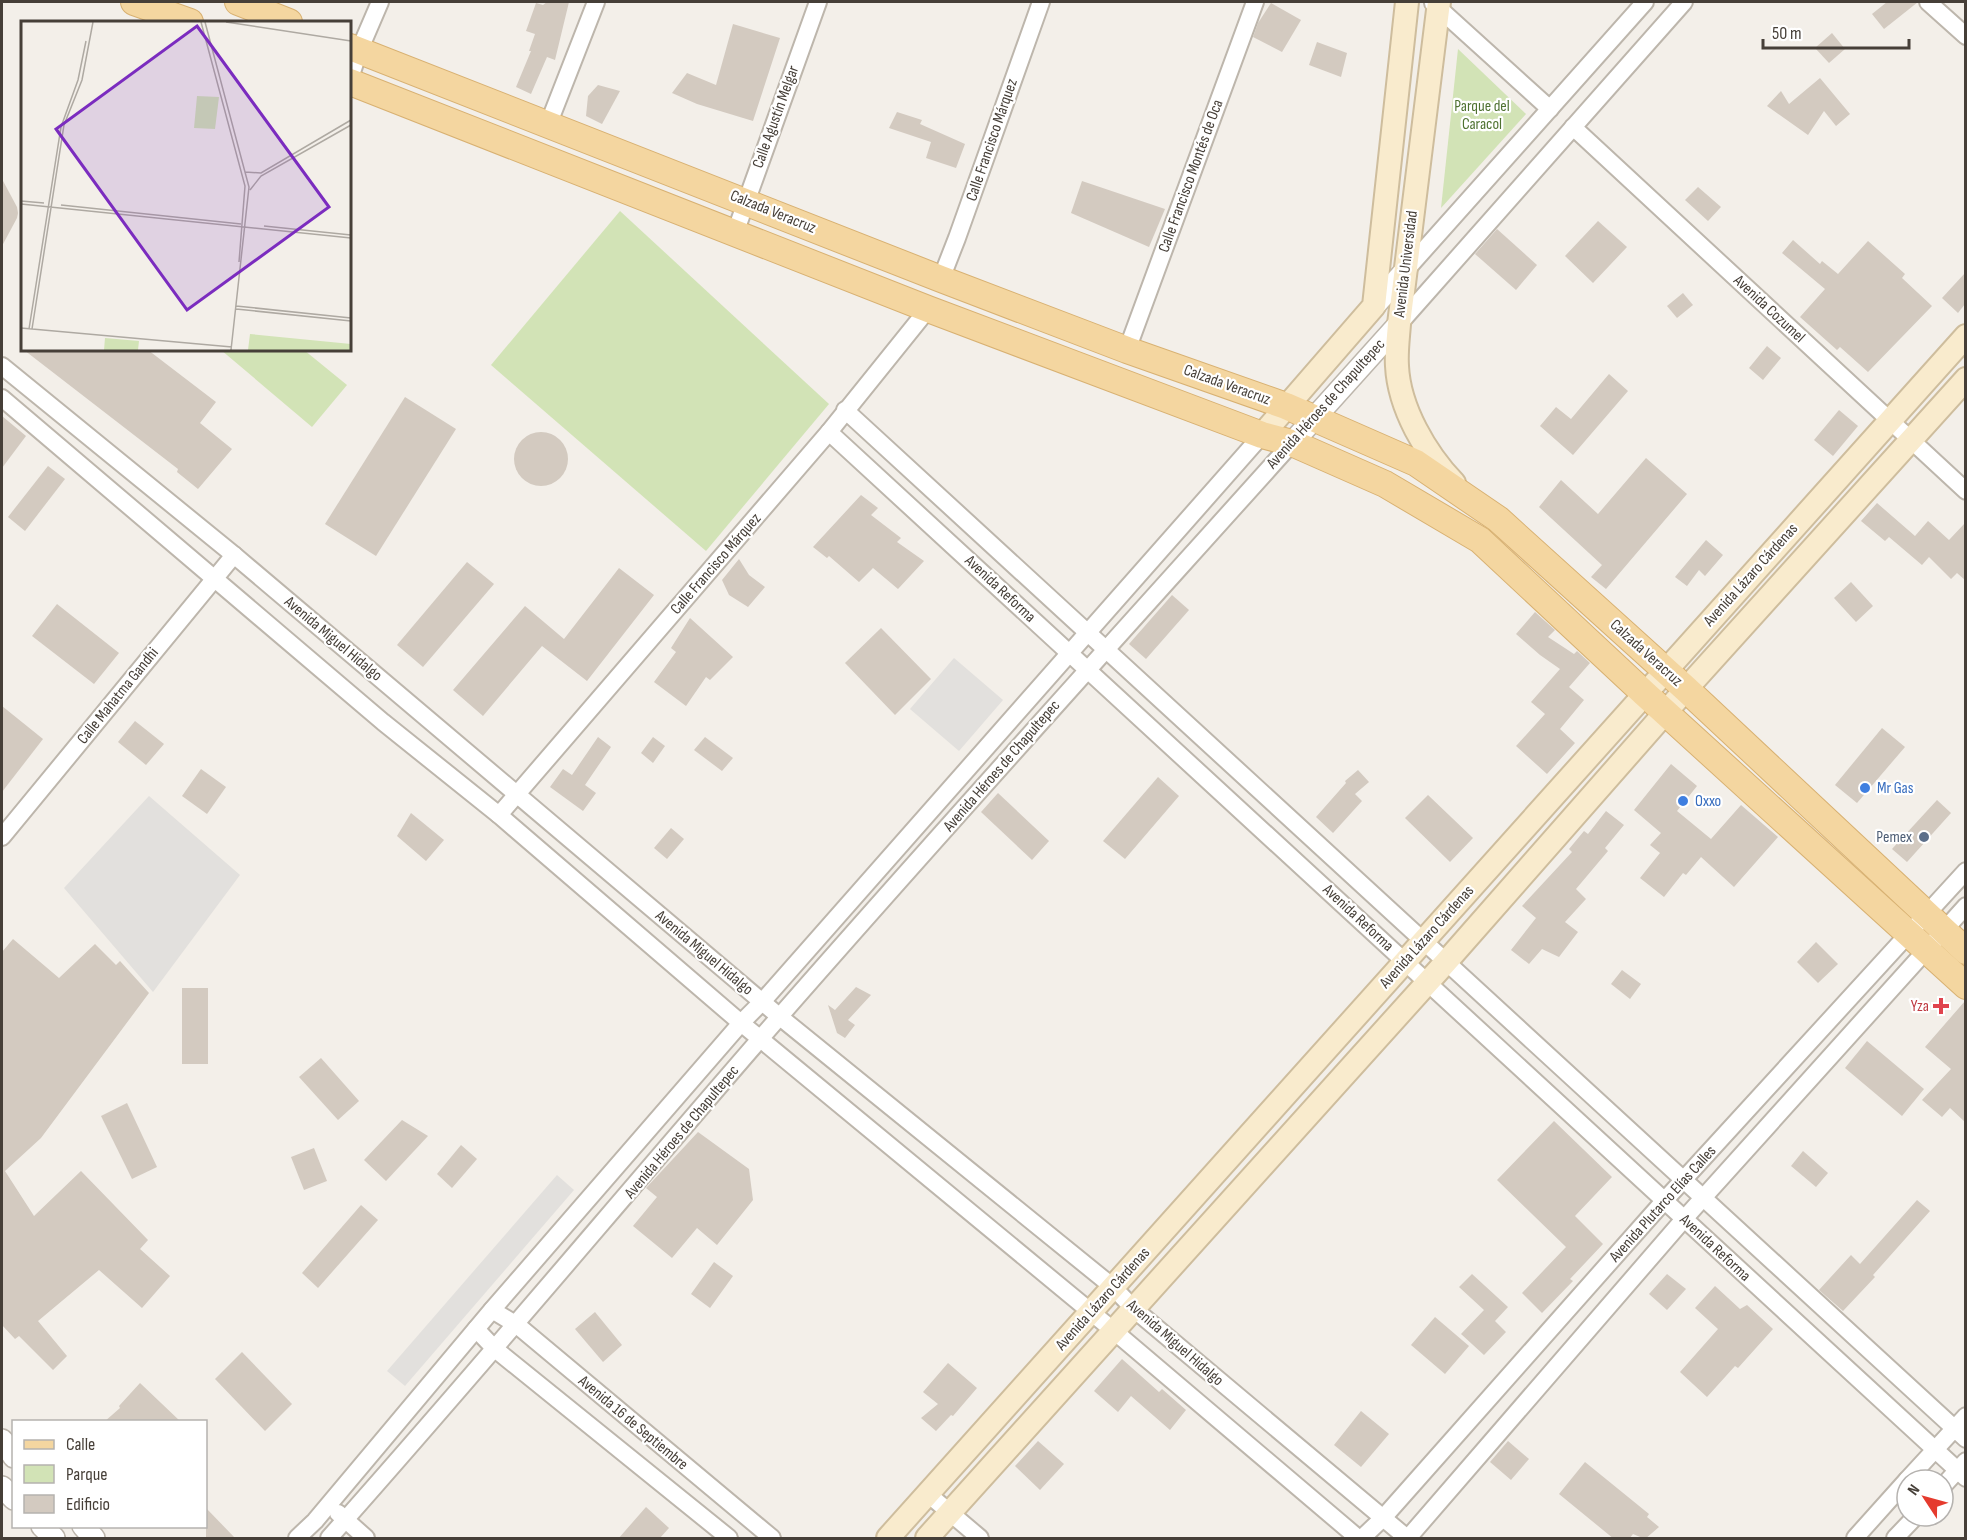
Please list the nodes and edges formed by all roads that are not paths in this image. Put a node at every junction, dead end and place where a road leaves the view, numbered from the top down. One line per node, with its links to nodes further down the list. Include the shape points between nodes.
1 (134, 2): 13 (main road)
2 (238, 2): 14 (main road)
3 (380, 2): 16 (street)
4 (596, 2): 20 (street)
5 (818, 2): 22 (street, Calle Agustín Melgar)
6 (1041, 2): 25 (street, Calle Francisco Márquez)
7 (1255, 2): 30 (street, Calle Francisco Montés de Oca)
8 (1407, 2): 26 (main road, Avenida Universidad)
9 (1645, 2): 19 (street, Avenida Héroes de Chapultepec)
10 (1684, 2): 21 (street, Avenida Héroes de Chapultepec)
11 (1928, 2): 15 (street)
12 (1436, 3): 19 (street); 24 (main road, Avenida Universidad)
13 (187, 21)
14 (286, 21)
15 (1965, 36)
16 (354, 49): 17 (street); 20 (main road, Calzada Veracruz)
17 (351, 72)
18 (351, 80): 23 (main road, Calzada Veracruz)
19 (1550, 109): 24 (street, Avenida Héroes de Chapultepec)
20 (548, 125): 22 (main road, Calzada Veracruz)
21 (1573, 127): 28 (street, Avenida Héroes de Chapultepec); 37 (street, Avenida Cozumel)
22 (746, 201): 23 (street, Calle Agustín Melgar); 25 (main road, Calzada Veracruz)
23 (735, 233): 27 (main road, Calzada Veracruz)
24 (1406, 270): 26 (street, Avenida Héroes de Chapultepec); 28 (main road, Avenida Universidad)
25 (941, 279): 30 (main road, Calzada Veracruz)
26 (1374, 306): 34 (main road, Avenida Héroes de Chapultepec)
27 (928, 309): 35 (street, Calle Francisco Márquez); 39 (main road, Calzada Veracruz)
28 (1399, 324): 36 (street, Avenida Héroes de Chapultepec); 43 (main road, Avenida Universidad, via 1397,367 1405,405 1441,470)
29 (1965, 336): 37 (main road, Avenida Lázaro Cárdenas)
30 (1127, 350): 34 (main road, Calzada Veracruz)
31 (2, 366): 44 (street, Avenida Miguel Hidalgo)
32 (1965, 379): 40 (main road, Avenida Lázaro Cárdenas)
33 (2, 398): 45 (street, Avenida Miguel Hidalgo)
34 (1286, 406): 36 (main road, Calzada Veracruz); 39 (main road, Avenida Héroes de Chapultepec)
35 (845, 410): 38 (street, Calle Francisco Márquez); 46 (street, Avenida Reforma)
36 (1315, 418): 41 (street, Avenida Héroes de Chapultepec); 43 (main road, Calzada Veracruz, via 1416,463)
37 (1890, 421): 40 (street, Avenida Cozumel); 50 (main road, Avenida Lázaro Cárdenas)
38 (829, 432): 48 (street, Avenida Reforma); 54 (street, Calle Francisco Márquez)
39 (1262, 435): 41 (main road, Calzada Veracruz); 46 (street, Avenida Héroes de Chapultepec)
40 (1910, 440): 42 (street, Avenida Cozumel); 51 (main road, Avenida Lázaro Cárdenas)
41 (1292, 443): 47 (street, Avenida Héroes de Chapultepec); 52 (main road, Calzada Veracruz, via 1385,484 1480,540)
42 (1965, 491)
43 (1474, 503): 50 (main road, Calzada Veracruz, via 1498,519)
44 (234, 555): 45 (street, Calle Mahatma Gandhi); 54 (street, Avenida Miguel Hidalgo)
45 (215, 579): 55 (street, Avenida Miguel Hidalgo); 56 (street, Calle Mahatma Gandhi)
46 (1087, 632): 47 (street, Avenida Reforma); 48 (street, Avenida Héroes de Chapultepec)
47 (1106, 650): 49 (street, Avenida Héroes de Chapultepec); 60 (street, Avenida Reforma)
48 (1070, 654): 49 (street, Avenida Reforma); 67 (street, Avenida Héroes de Chapultepec)
49 (1087, 669): 63 (street, Avenida Reforma); 68 (street, Avenida Héroes de Chapultepec)
50 (1665, 672): 51 (main road, Calzada Veracruz); 52 (main road, Avenida Lázaro Cárdenas)
51 (1686, 689): 53 (main road, Avenida Lázaro Cárdenas); 59 (main road, Calzada Veracruz)
52 (1645, 694): 53 (main road, Calzada Veracruz); 60 (main road, Avenida Lázaro Cárdenas)
53 (1665, 712): 61 (main road, Calzada Veracruz); 64 (main road, Avenida Lázaro Cárdenas)
54 (518, 795): 55 (street, Calle Francisco Márquez); 67 (street, Avenida Miguel Hidalgo)
55 (499, 815): 69 (street, Avenida Miguel Hidalgo)
56 (2, 837)
57 (1965, 871): 59 (street, Avenida Plutarco Elías Calles)
58 (1965, 906): 59 (street, Avenida Plutarco Elías Calles)
59 (1935, 922): 61 (street, Avenida Plutarco Elías Calles); 61 (street, Avenida Plutarco Elías Calles); 62 (main road, Calzada Veracruz)
60 (1424, 941): 63 (main road, Avenida Lázaro Cárdenas); 64 (street, Avenida Reforma)
61 (1917, 942): 66 (main road, Calzada Veracruz); 71 (street, Avenida Plutarco Elías Calles); 73 (street, Avenida Plutarco Elías Calles)
62 (1965, 951)
63 (1405, 962): 65 (street, Avenida Reforma); 77 (main road, Avenida Lázaro Cárdenas)
64 (1446, 962): 65 (main road, Avenida Lázaro Cárdenas); 71 (street, Avenida Reforma)
65 (1428, 983): 74 (street, Avenida Reforma); 78 (main road, Avenida Lázaro Cárdenas)
66 (1965, 986)
67 (762, 1002): 68 (street, Avenida Miguel Hidalgo); 69 (street, Avenida Héroes de Chapultepec)
68 (780, 1017): 70 (street, Avenida Héroes de Chapultepec); 77 (street, Avenida Miguel Hidalgo)
69 (741, 1023): 70 (street, Avenida Miguel Hidalgo); 72 (street, Avenida Héroes de Chapultepec)
70 (761, 1038): 75 (street, Avenida Héroes de Chapultepec); 80 (street, Avenida Miguel Hidalgo)
71 (1683, 1180): 73 (street, Avenida Reforma); 74 (street, Avenida Plutarco Elías Calles)
72 (598, 1186): 75 (street); 79 (street, Avenida Héroes de Chapultepec)
73 (1704, 1199): 76 (street, Avenida Plutarco Elías Calles); 86 (street, Avenida Reforma)
74 (1664, 1201): 76 (street, Avenida Reforma); 95 (street, Avenida Plutarco Elías Calles)
75 (619, 1205): 81 (street, Avenida Héroes de Chapultepec)
76 (1684, 1219): 87 (street, Avenida Reforma); 109 (street, Avenida Plutarco Elías Calles)
77 (1113, 1287): 78 (street, Avenida Miguel Hidalgo); 80 (main road, Avenida Lázaro Cárdenas)
78 (1134, 1309): 83 (main road, Avenida Lázaro Cárdenas); 95 (street, Avenida Miguel Hidalgo)
79 (492, 1310): 81 (street, Avenida 16 de Septiembre); 82 (street, Avenida Héroes de Chapultepec)
80 (1091, 1313): 83 (street, Avenida Miguel Hidalgo); 90 (main road, Avenida Lázaro Cárdenas)
81 (517, 1325): 84 (street, Avenida Héroes de Chapultepec); 105 (street, Avenida 16 de Septiembre)
82 (476, 1329): 84 (street, Avenida 16 de Septiembre); 92 (street, Avenida Héroes de Chapultepec)
83 (1114, 1331): 93 (main road, Avenida Lázaro Cárdenas); 108 (street, Avenida Miguel Hidalgo)
84 (495, 1349): 96 (street, Avenida Héroes de Chapultepec); 104 (street, Avenida 16 de Septiembre)
85 (1965, 1416): 86 (street)
86 (1960, 1434): 87 (street)
87 (1934, 1449): 88 (street); 89 (street, Avenida Reforma)
88 (1917, 1468)
89 (1963, 1470)
90 (928, 1494): 93 (street); 94 (main road, Avenida Lázaro Cárdenas)
91 (1895, 1494): 110 (street)
92 (328, 1504): 96 (street); 97 (street, Avenida Héroes de Chapultepec)
93 (950, 1513): 99 (main road, Avenida Lázaro Cárdenas); 107 (street)
94 (910, 1514): 99 (street); 106 (main road, Avenida Lázaro Cárdenas)
95 (1383, 1518): 108 (street, Avenida Plutarco Elías Calles); 109 (street, Avenida Miguel Hidalgo)
96 (345, 1520): 100 (street, Avenida Héroes de Chapultepec); 103 (street)
97 (315, 1521): 100 (street); 102 (street, Avenida Héroes de Chapultepec)
98 (43, 1528): 101 (street)
99 (931, 1537)
100 (330, 1538)
101 (54, 1539)
102 (297, 1539)
103 (366, 1539)
104 (729, 1539)
105 (772, 1539)
106 (888, 1539)
107 (980, 1539)
108 (1360, 1539)
109 (1408, 1539)
110 (1855, 1539)

